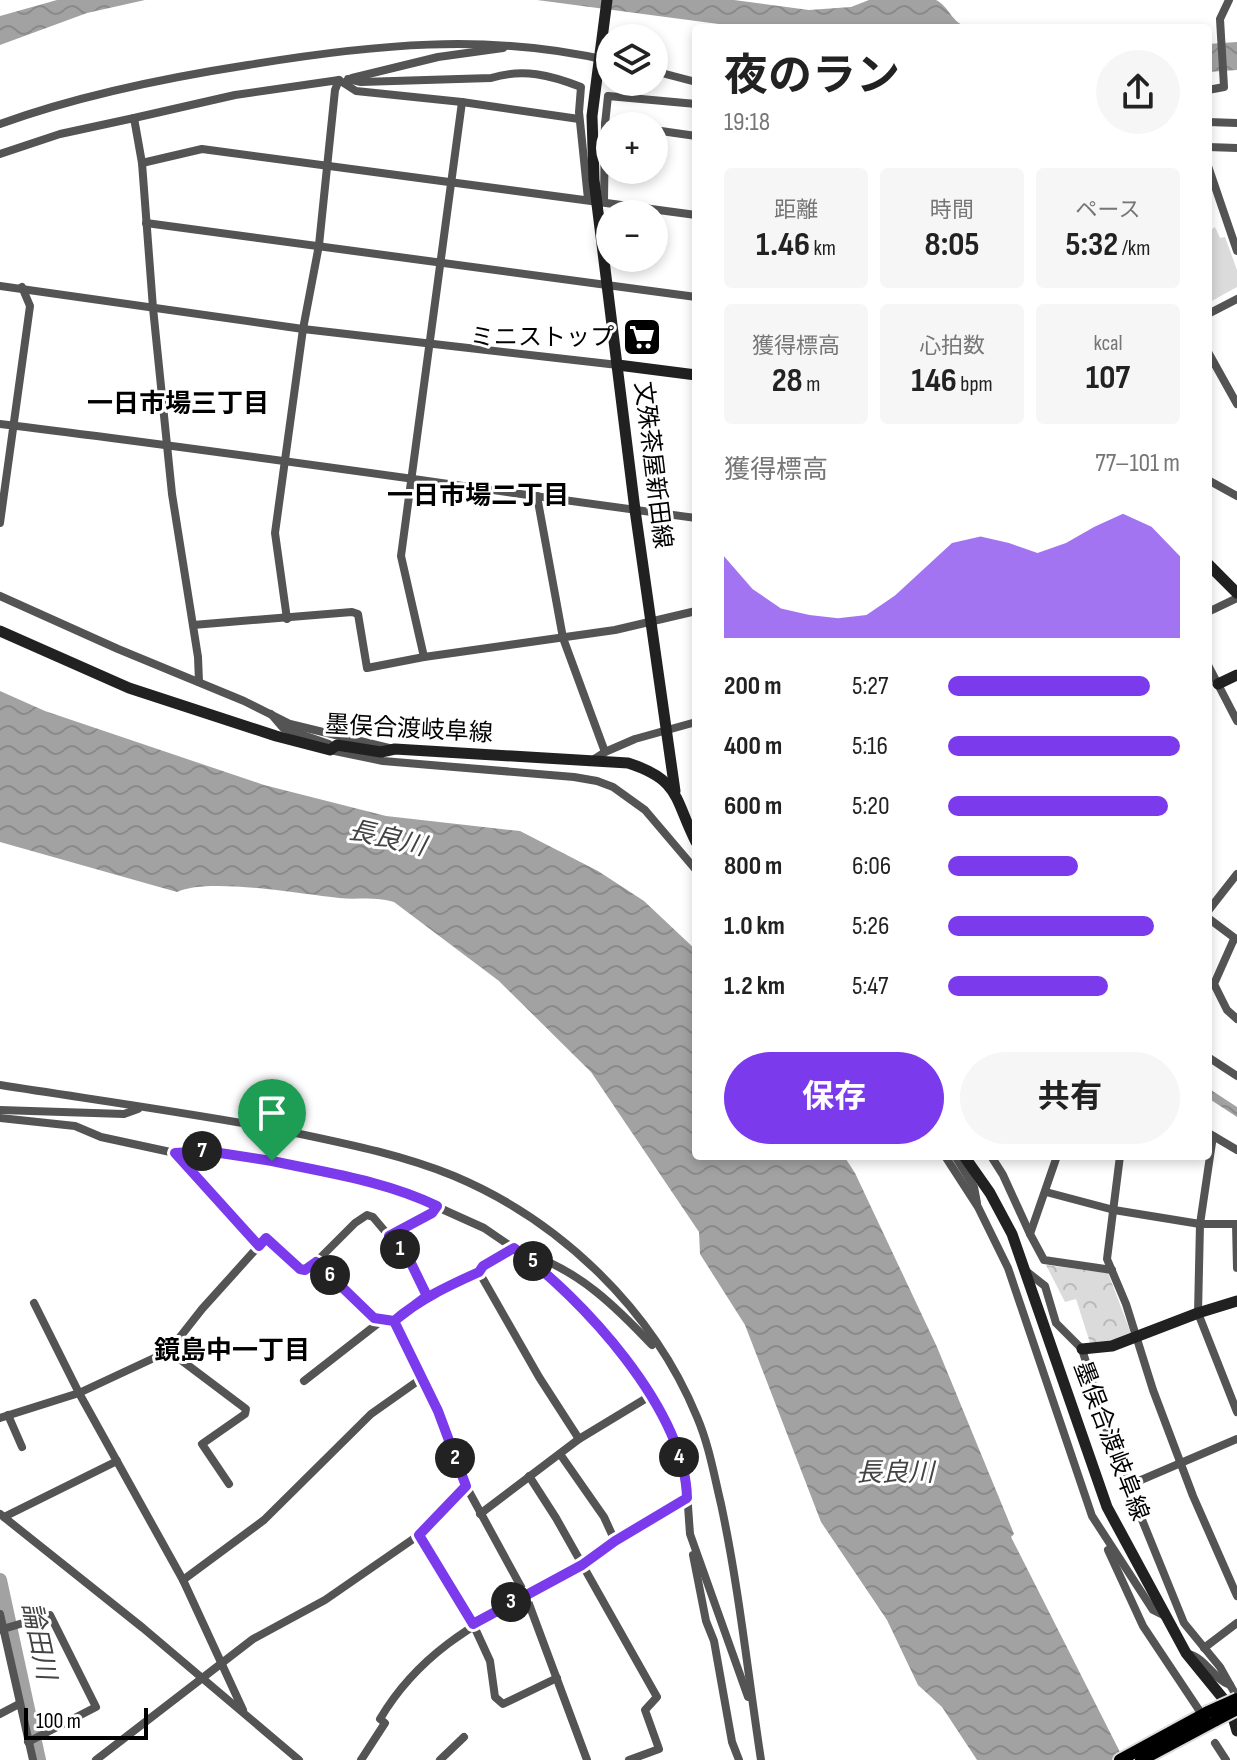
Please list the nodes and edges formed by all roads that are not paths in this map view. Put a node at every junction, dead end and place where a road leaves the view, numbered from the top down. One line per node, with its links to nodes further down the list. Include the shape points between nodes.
1 (607, 0): 3 (main road, 文殊茶屋新田線)
2 (1229, 0): 9 (street, via 1220,19 1224,87)
3 (606, 24)
4 (513, 46): 5 (street); 7 (street); 18 (street, via 401,44 330,51 54,104)
5 (596, 55)
6 (668, 75): 8 (street)
7 (344, 79): 11 (street, via 356,91); 14 (street, via 235,95); 15 (street, via 491,78 533,72 581,87); 25 (street, via 335,90)
8 (692, 81)
9 (1212, 89)
10 (596, 96): 29 (main road, 文殊茶屋新田線)
11 (462, 102): 15 (street); 27 (street)
12 (692, 104): 13 (street, via 608,96)
13 (606, 112)
14 (134, 118): 23 (street); 24 (street)
15 (579, 119): 29 (street)
16 (1212, 122): 17 (street)
17 (1237, 123)
18 (0, 124)
19 (668, 132): 20 (street)
20 (692, 135)
21 (1212, 147): 22 (street)
22 (1237, 148)
23 (0, 154)
24 (142, 163): 25 (street, via 202,149); 32 (street)
25 (326, 166): 27 (street); 33 (street)
26 (1212, 178): 34 (street)
27 (453, 182): 29 (street); 35 (street)
28 (598, 184): 29 (street)
29 (596, 200)
30 (668, 211): 31 (street)
31 (692, 214)
32 (146, 223): 33 (street); 42 (street)
33 (319, 245): 35 (street); 44 (street)
34 (1237, 251)
35 (441, 262): 37 (street); 45 (street)
36 (606, 272): 37 (main road, 文殊茶屋新田線)
37 (608, 284): 40 (street); 47 (main road, 文殊茶屋新田線)
38 (0, 286): 39 (street)
39 (22, 287): 42 (street); 51 (street, via 30,306)
40 (692, 296)
41 (1237, 299): 43 (street)
42 (153, 308): 44 (street); 52 (street)
43 (1212, 312)
44 (303, 329): 45 (street); 53 (street)
45 (431, 342): 47 (street); 54 (street)
46 (1212, 359): 49 (street)
47 (618, 365): 48 (main road); 58 (main road, 文殊茶屋新田線)
48 (692, 374)
49 (1237, 404)
50 (0, 424): 51 (street)
51 (13, 425): 52 (street); 60 (street)
52 (169, 445): 53 (street); 68 (street)
53 (285, 463): 54 (street); 66 (street, via 275,533)
54 (412, 479): 56 (street); 71 (street, via 401,556)
55 (1212, 482): 57 (street)
56 (537, 496): 58 (street); 70 (street)
57 (1237, 496)
58 (635, 510): 59 (street); 67 (main road, 文殊茶屋新田線)
59 (692, 517)
60 (0, 523)
61 (1212, 568): 63 (main road)
62 (0, 596): 74 (street)
63 (1237, 596): 64 (street)
64 (1212, 610)
65 (692, 612): 67 (street)
66 (287, 619): 68 (street); 71 (street, via 358,614 367,668)
67 (652, 621): 70 (street); 79 (main road, 文殊茶屋新田線)
68 (193, 625): 74 (street)
69 (0, 631): 81 (main road, 墨俣合渡岐阜線, via 129,688)
70 (563, 638): 71 (street); 82 (street)
71 (424, 657)
72 (1212, 673): 75 (street)
73 (1237, 675): 75 (main road)
74 (199, 682): 76 (street)
75 (1218, 684): 77 (street)
76 (271, 714): 80 (street, via 290,724); 81 (street, via 283,728 329,744)
77 (1237, 721)
78 (692, 723): 79 (street)
79 (666, 729): 82 (street); 84 (main road, 文殊茶屋新田線)
80 (395, 749): 81 (main road, 墨俣合渡岐阜線, via 337,745); 83 (main road, 墨俣合渡岐阜線)
81 (330, 750): 86 (street, via 383,761 597,781 645,810)
82 (605, 752): 83 (street)
83 (591, 761): 84 (main road, 墨俣合渡岐阜線, via 644,768)
84 (675, 791): 85 (main road)
85 (692, 832)
86 (692, 865)
87 (1237, 874): 88 (street)
88 (1212, 906)
89 (1212, 921): 90 (street)
90 (1235, 939): 91 (street, via 1214,984)
91 (1237, 1019)
92 (1212, 1060): 93 (street)
93 (1237, 1076)
94 (0, 1085): 95 (street)
95 (144, 1108): 96 (street, via 124,1114); 132 (street, via 369,1148 456,1177 537,1222 588,1262 624,1299)
96 (0, 1110)
97 (0, 1118): 100 (street, via 75,1126)
98 (1212, 1135): 99 (street)
99 (1237, 1150)
100 (175, 1153): 109 (street, via 207,1151 272,1161 368,1181); 116 (street)
101 (948, 1160): 110 (street)
102 (957, 1160): 110 (street, via 974,1187)
103 (967, 1160): 121 (main road, 墨俣合渡岐阜線, via 1012,1234)
104 (994, 1160): 114 (street)
105 (1056, 1160): 108 (street)
106 (1120, 1160): 111 (street)
107 (1207, 1160): 112 (street)
108 (1046, 1192): 111 (street); 114 (street)
109 (437, 1206): 115 (street); 117 (street)
110 (978, 1207): 152 (street, via 1014,1282)
111 (1114, 1210): 112 (street); 120 (street, via 1107,1259)
112 (1200, 1224): 113 (street); 126 (street)
113 (1237, 1224): 119 (street)
114 (1030, 1234): 120 (street, via 1044,1260)
115 (389, 1236): 118 (street, via 367,1215); 123 (street, via 410,1261)
116 (259, 1246): 118 (street, via 266,1238 300,1269); 131 (street)
117 (517, 1250): 122 (street); 132 (street, via 593,1290); 136 (street, via 586,1311)
118 (316, 1262): 127 (street)
119 (1237, 1268)
120 (1112, 1270): 129 (street)
121 (1026, 1271): 130 (street, via 1045,1286 1056,1323); 161 (main road, 墨俣合渡岐阜線, via 1107,1507)
122 (479, 1272): 123 (street); 139 (street)
123 (427, 1296): 128 (street)
124 (1237, 1301): 126 (main road)
125 (34, 1303): 135 (street)
126 (1198, 1313): 129 (main road); 137 (street)
127 (381, 1321): 128 (street); 134 (street)
128 (394, 1321): 133 (street)
129 (1137, 1338): 130 (main road); 144 (street)
130 (1082, 1349): 148 (street)
131 (169, 1351): 135 (street); 146 (street, via 246,1409 202,1444)
132 (668, 1362): 176 (street, via 710,1453)
133 (422, 1378): 147 (street); 157 (street, via 371,1414 264,1520)
134 (304, 1381)
135 (79, 1393): 138 (street); 143 (street)
136 (650, 1396): 139 (street); 149 (street, via 674,1443)
137 (1237, 1412)
138 (4, 1417): 141 (street)
139 (579, 1439): 142 (street)
140 (1237, 1439): 144 (street)
141 (22, 1447)
142 (560, 1454): 145 (street); 154 (street)
143 (117, 1461): 151 (street); 157 (street)
144 (1182, 1464): 148 (street); 159 (street)
145 (529, 1476): 150 (street); 156 (street)
146 (229, 1484)
147 (466, 1486): 150 (street); 153 (street)
148 (1127, 1486): 165 (street, via 1184,1623)
149 (687, 1498): 154 (street); 155 (street)
150 (480, 1514): 158 (street)
151 (2, 1515): 169 (street)
152 (1102, 1533): 161 (street, via 1153,1610); 177 (street, via 1143,1626)
153 (419, 1535): 163 (street); 167 (street)
154 (615, 1541): 156 (street)
155 (694, 1546): 176 (street); 189 (street)
156 (582, 1565): 158 (street); 188 (street, via 657,1697 645,1710 659,1749)
157 (183, 1580): 167 (street)
158 (526, 1596): 163 (street); 168 (street)
159 (1237, 1596)
160 (0, 1614): 164 (street)
161 (1167, 1617): 166 (main road, 墨俣合渡岐阜線)
162 (1237, 1623): 165 (street)
163 (473, 1624): 168 (street, via 490,1661 495,1697 503,1704); 185 (street, via 396,1692 380,1719 385,1723)
164 (6, 1628): 172 (street); 180 (street, via 50,1615 96,1707)
165 (1204, 1648): 170 (street)
166 (1186, 1653): 170 (street, via 1196,1655 1224,1683); 178 (main road, 墨俣合渡岐阜線, via 1230,1707)
167 (221, 1664): 169 (street); 174 (street)
168 (557, 1678): 187 (street)
169 (201, 1679): 174 (street); 183 (street)
170 (1234, 1684): 171 (street)
171 (1237, 1698): 177 (main road, bridge)
172 (19, 1704): 175 (street); 180 (street)
173 (1237, 1709): 177 (main road, bridge)
174 (243, 1710): 184 (street)
175 (0, 1714)
176 (754, 1716): 190 (street)
177 (1205, 1719): 191 (main road); 192 (main road)
178 (1237, 1731)
179 (464, 1737): 186 (street)
180 (32, 1739): 182 (street)
181 (1215, 1743): 193 (street)
182 (33, 1760)
183 (96, 1760)
184 (299, 1760)
185 (361, 1760)
186 (440, 1760)
187 (587, 1760)
188 (629, 1760)
189 (739, 1760)
190 (761, 1760)
191 (1120, 1760)
192 (1141, 1760)
193 (1226, 1760)

